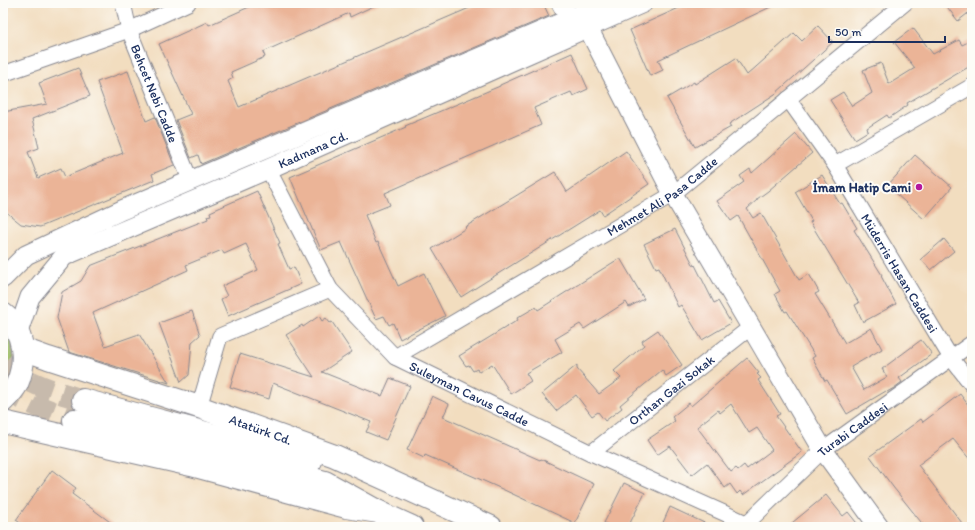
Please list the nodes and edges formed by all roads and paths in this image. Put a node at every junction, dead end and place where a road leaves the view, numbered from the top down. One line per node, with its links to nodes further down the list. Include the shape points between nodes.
1 (123, 3): 9 (street, Behcet Nebi Cadde)
2 (188, 3): 9 (street)
3 (560, 3): 7 (street)
4 (605, 3): 7 (street, Kadınana Cd.)
5 (642, 3): 8 (street, Kadınana Cd.)
6 (904, 3): 12 (street, Mehmet Ali Pasa Cadde)
7 (570, 19): 15 (street, Kadınana Cd.)
8 (588, 28): 14 (street, Kadınana Cd.); 16 (street)
9 (129, 30): 10 (street); 15 (street, Behcet Nebi Cadde)
10 (3, 74)
11 (972, 86): 13 (street)
12 (788, 99): 13 (street, Müderris Hasan Caddesi); 16 (street, Mehmet Ali Pasa Cadde)
13 (835, 165): 26 (street, Müderris Hasan Caddesi)
14 (268, 169): 20 (street, Suleyman Cavus Cadde); 23 (street, Kadınana Cd., via 64,256 30,297)
15 (191, 182): 17 (street, Kadınana Cd., via 122,210)
16 (673, 194): 22 (street); 25 (street, Mehmet Ali Pasa Cadde)
17 (26, 255): 18 (street); 19 (street, Kadınana Cd.)
18 (3, 257)
19 (3, 278)
20 (330, 289): 25 (street, Suleyman Cavus Cadde); 30 (street, via 220,336)
21 (3, 314): 23 (main road)
22 (751, 327): 33 (street); 34 (street, Orthan Gazi Sokak)
23 (21, 341): 29 (main road, via 23,368 16,386); 30 (main road, Atatürk Cd., via 48,358)
24 (972, 343): 26 (street, Turabi Caddesi)
25 (396, 356): 34 (street, Suleyman Cavus Cadde)
26 (951, 358): 27 (street, Müderris Hasan Caddesi); 33 (street, Turabi Caddesi)
27 (972, 386)
28 (83, 400): 35 (main road)
29 (3, 401)
30 (200, 407): 35 (main road, Atatürk Cd., via 335,456)
31 (74, 420): 36 (main road, via 325,482)
32 (3, 422): 36 (main road, via 191,465 346,507)
33 (823, 450): 37 (street, Turabi Caddesi); 40 (street)
34 (591, 453): 37 (street, Suleyman Cavus Cadde)
35 (388, 480): 39 (main road, Atatürk Cd.)
36 (379, 512): 38 (main road)
37 (747, 526)
38 (412, 527)
39 (491, 527)
40 (879, 527)

